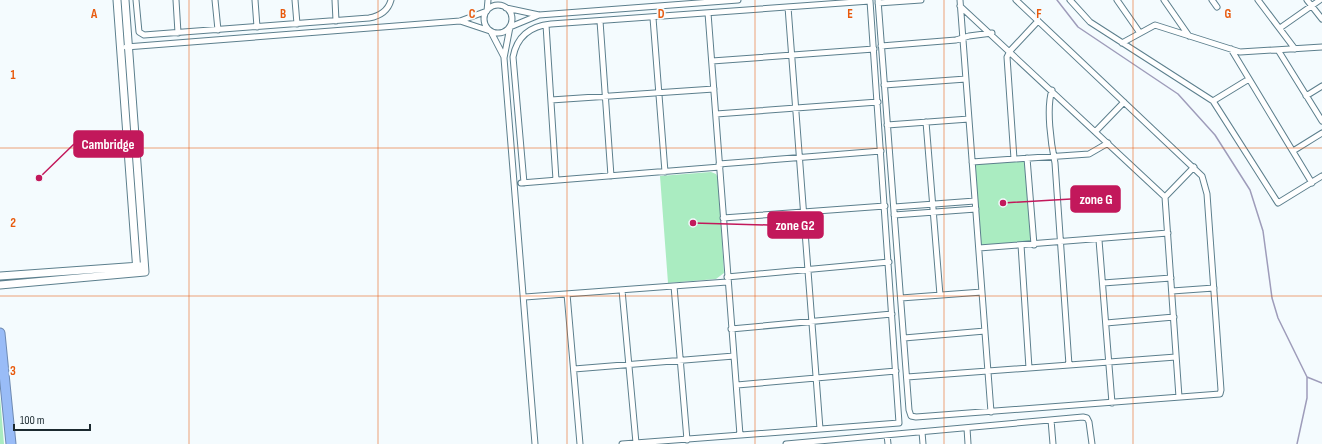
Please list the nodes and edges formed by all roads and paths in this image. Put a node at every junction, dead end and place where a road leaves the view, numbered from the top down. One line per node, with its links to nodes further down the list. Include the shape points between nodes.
1 (117, 0): 51 (street)
2 (125, 0): 52 (street)
3 (136, 0): 44 (street, via 138,29 141,34)
4 (176, 0): 44 (street)
5 (215, 0): 42 (street)
6 (255, 0): 39 (street)
7 (295, 0): 37 (street)
8 (335, 0): 33 (street)
9 (391, 0): 33 (street, via 386,10 378,16)
10 (488, 0): 28 (street)
11 (500, 0): 27 (street)
12 (738, 0): 30 (street)
13 (921, 0): 22 (street)
14 (1016, 0): 36 (street)
15 (1070, 0): 49 (street, via 1090,22)
16 (1117, 0): 46 (street)
17 (1164, 0): 47 (street)
18 (1212, 0): 26 (street)
19 (1258, 0): 41 (street)
20 (1307, 0): 24 (street)
21 (1320, 0): 24 (street)
22 (878, 2): 50 (street)
23 (960, 3): 45 (street); 48 (street)
24 (1311, 5): 32 (street); 41 (street)
25 (788, 7): 29 (street); 54 (street, via 870,1); 59 (street)
26 (1217, 7)
27 (506, 8): 28 (street, via 496,6); 30 (street); 40 (street, via 512,16)
28 (487, 11): 34 (street); 43 (street, via 485,22)
29 (708, 13): 31 (street); 61 (street)
30 (539, 15): 40 (street)
31 (653, 18): 35 (street); 68 (street)
32 (1322, 19)
33 (336, 21): 37 (street)
34 (460, 21): 43 (street); 52 (street)
35 (600, 21): 38 (street); 69 (street)
36 (1038, 21): 58 (street); 74 (street)
37 (297, 24): 39 (street)
38 (546, 25): 71 (street); 98 (street, via 525,33 518,41 514,57)
39 (257, 27): 42 (street)
40 (510, 27): 43 (street, via 503,33); 60 (street)
41 (1280, 28): 56 (street)
42 (218, 30): 44 (street)
43 (491, 31): 60 (street)
44 (178, 33)
45 (992, 33): 48 (street); 58 (street)
46 (1140, 33): 47 (street, via 1155,25); 49 (street)
47 (1189, 36): 55 (street)
48 (963, 38): 50 (street); 62 (street)
49 (1122, 43): 72 (street)
50 (882, 46): 64 (street)
51 (120, 47): 52 (street); 117 (street)
52 (128, 47): 117 (street, via 144,265)
53 (1322, 47): 56 (street)
54 (874, 49): 59 (street); 73 (street)
55 (1231, 49): 57 (street, via 1240,52); 63 (street)
56 (1295, 49): 57 (street)
57 (1278, 50): 70 (street)
58 (1010, 51): 67 (street); 89 (street, via 1007,57)
59 (793, 56): 61 (street); 75 (street)
60 (504, 58): 97 (street)
61 (712, 61): 66 (street)
62 (966, 79): 64 (street); 77 (street)
63 (1249, 79): 72 (street); 85 (street)
64 (884, 85): 80 (street)
65 (1322, 86): 70 (street)
66 (714, 89): 68 (street); 76 (street)
67 (1052, 90): 81 (street); 86 (street, via 1050,99)
68 (658, 93): 69 (street); 93 (street)
69 (605, 96): 71 (street); 94 (street)
70 (1306, 96): 78 (street)
71 (551, 100): 96 (street)
72 (1213, 101): 99 (street, via 1278,203)
73 (878, 102): 75 (street); 84 (street)
74 (1124, 102): 81 (street); 92 (street)
75 (797, 107): 76 (street); 87 (street)
76 (716, 114): 91 (street)
77 (969, 119): 79 (street); 90 (street)
78 (1322, 121)
79 (926, 122): 80 (street); 102 (street)
80 (887, 125): 104 (street)
81 (1096, 131): 83 (street)
82 (1322, 133): 85 (street)
83 (1108, 143): 86 (street, via 1088,154); 100 (street)
84 (881, 151): 87 (street); 103 (street)
85 (1293, 151): 99 (street)
86 (1054, 156): 88 (street); 112 (street)
87 (800, 157): 91 (street); 106 (street)
88 (1027, 158): 89 (street); 113 (street)
89 (1014, 159): 90 (street)
90 (972, 162): 101 (street)
91 (720, 165): 93 (street); 109 (street)
92 (1194, 167): 100 (street); 125 (street, via 1202,176 1206,188)
93 (664, 172): 94 (street)
94 (611, 176): 96 (street)
95 (1322, 176): 99 (street)
96 (556, 180): 98 (street)
97 (515, 183): 98 (street); 131 (street)
98 (524, 183)
99 (1312, 183)
100 (1165, 197): 110 (street)
101 (975, 201): 102 (street); 105 (street)
102 (933, 204): 104 (street); 107 (street)
103 (885, 206): 106 (street); 116 (street)
104 (894, 207): 108 (street)
105 (976, 209): 107 (street); 115 (street)
106 (804, 211): 109 (street); 118 (street)
107 (934, 212): 108 (street); 130 (street)
108 (894, 215): 132 (street)
109 (723, 218): 121 (street)
110 (1168, 234): 111 (street); 120 (street)
111 (1099, 240): 112 (street); 122 (street)
112 (1060, 243): 113 (street); 146 (street)
113 (1034, 244): 114 (street)
114 (1021, 245): 115 (street); 147 (street)
115 (978, 248): 128 (street)
116 (889, 262): 118 (street); 133 (street)
117 (137, 269): 119 (street); 123 (street)
118 (808, 270): 121 (street); 135 (street)
119 (0, 276)
120 (1171, 278): 122 (street); 127 (street)
121 (727, 279): 124 (street); 137 (street)
122 (1103, 284): 136 (street)
123 (0, 285)
124 (674, 286): 126 (street); 143 (street)
125 (1214, 288): 127 (street); 154 (street, via 1221,392)
126 (622, 290): 129 (street); 145 (street)
127 (1172, 291): 134 (street)
128 (982, 292): 130 (street); 138 (street)
129 (567, 294): 131 (street); 148 (street)
130 (940, 295): 132 (street)
131 (525, 297): 168 (street)
132 (901, 298): 140 (street)
133 (892, 314): 135 (street); 149 (street)
134 (1174, 317): 136 (street); 142 (street)
135 (813, 323): 137 (street); 151 (street)
136 (1106, 323): 144 (street)
137 (732, 329): 141 (street)
138 (985, 332): 140 (street); 150 (street)
139 (0, 333): 167 (highway)
140 (904, 338): 152 (street)
141 (734, 356): 143 (street); 153 (street)
142 (1176, 357): 144 (street); 154 (street)
143 (681, 360): 145 (street); 163 (street)
144 (1109, 362): 146 (street); 155 (street)
145 (629, 365): 148 (street); 165 (street)
146 (1069, 365): 147 (street)
147 (1030, 368): 150 (street)
148 (574, 369): 169 (street)
149 (896, 371): 151 (street); 159 (street, via 900,422)
150 (988, 371): 152 (street); 156 (street)
151 (817, 377): 153 (street); 159 (street)
152 (907, 377): 156 (street, via 909,410 912,417)
153 (737, 385): 161 (street)
154 (1179, 397): 155 (street)
155 (1112, 402): 156 (street)
156 (991, 412)
157 (1051, 420): 158 (street); 175 (street); 176 (street, via 1087,418 1090,422)
158 (967, 428): 160 (street); 174 (street)
159 (820, 429): 161 (street)
160 (922, 432): 162 (street); 173 (street)
161 (740, 435): 163 (street)
162 (887, 435): 164 (street); 172 (street)
163 (687, 440): 165 (street)
164 (846, 442): 166 (street)
165 (636, 443): 170 (street)
166 (806, 443): 171 (street)
167 (10, 444)
168 (535, 444)
169 (580, 444)
170 (622, 444)
171 (786, 444)
172 (888, 444)
173 (923, 444)
174 (968, 444)
175 (1053, 444)
176 (1092, 444)

